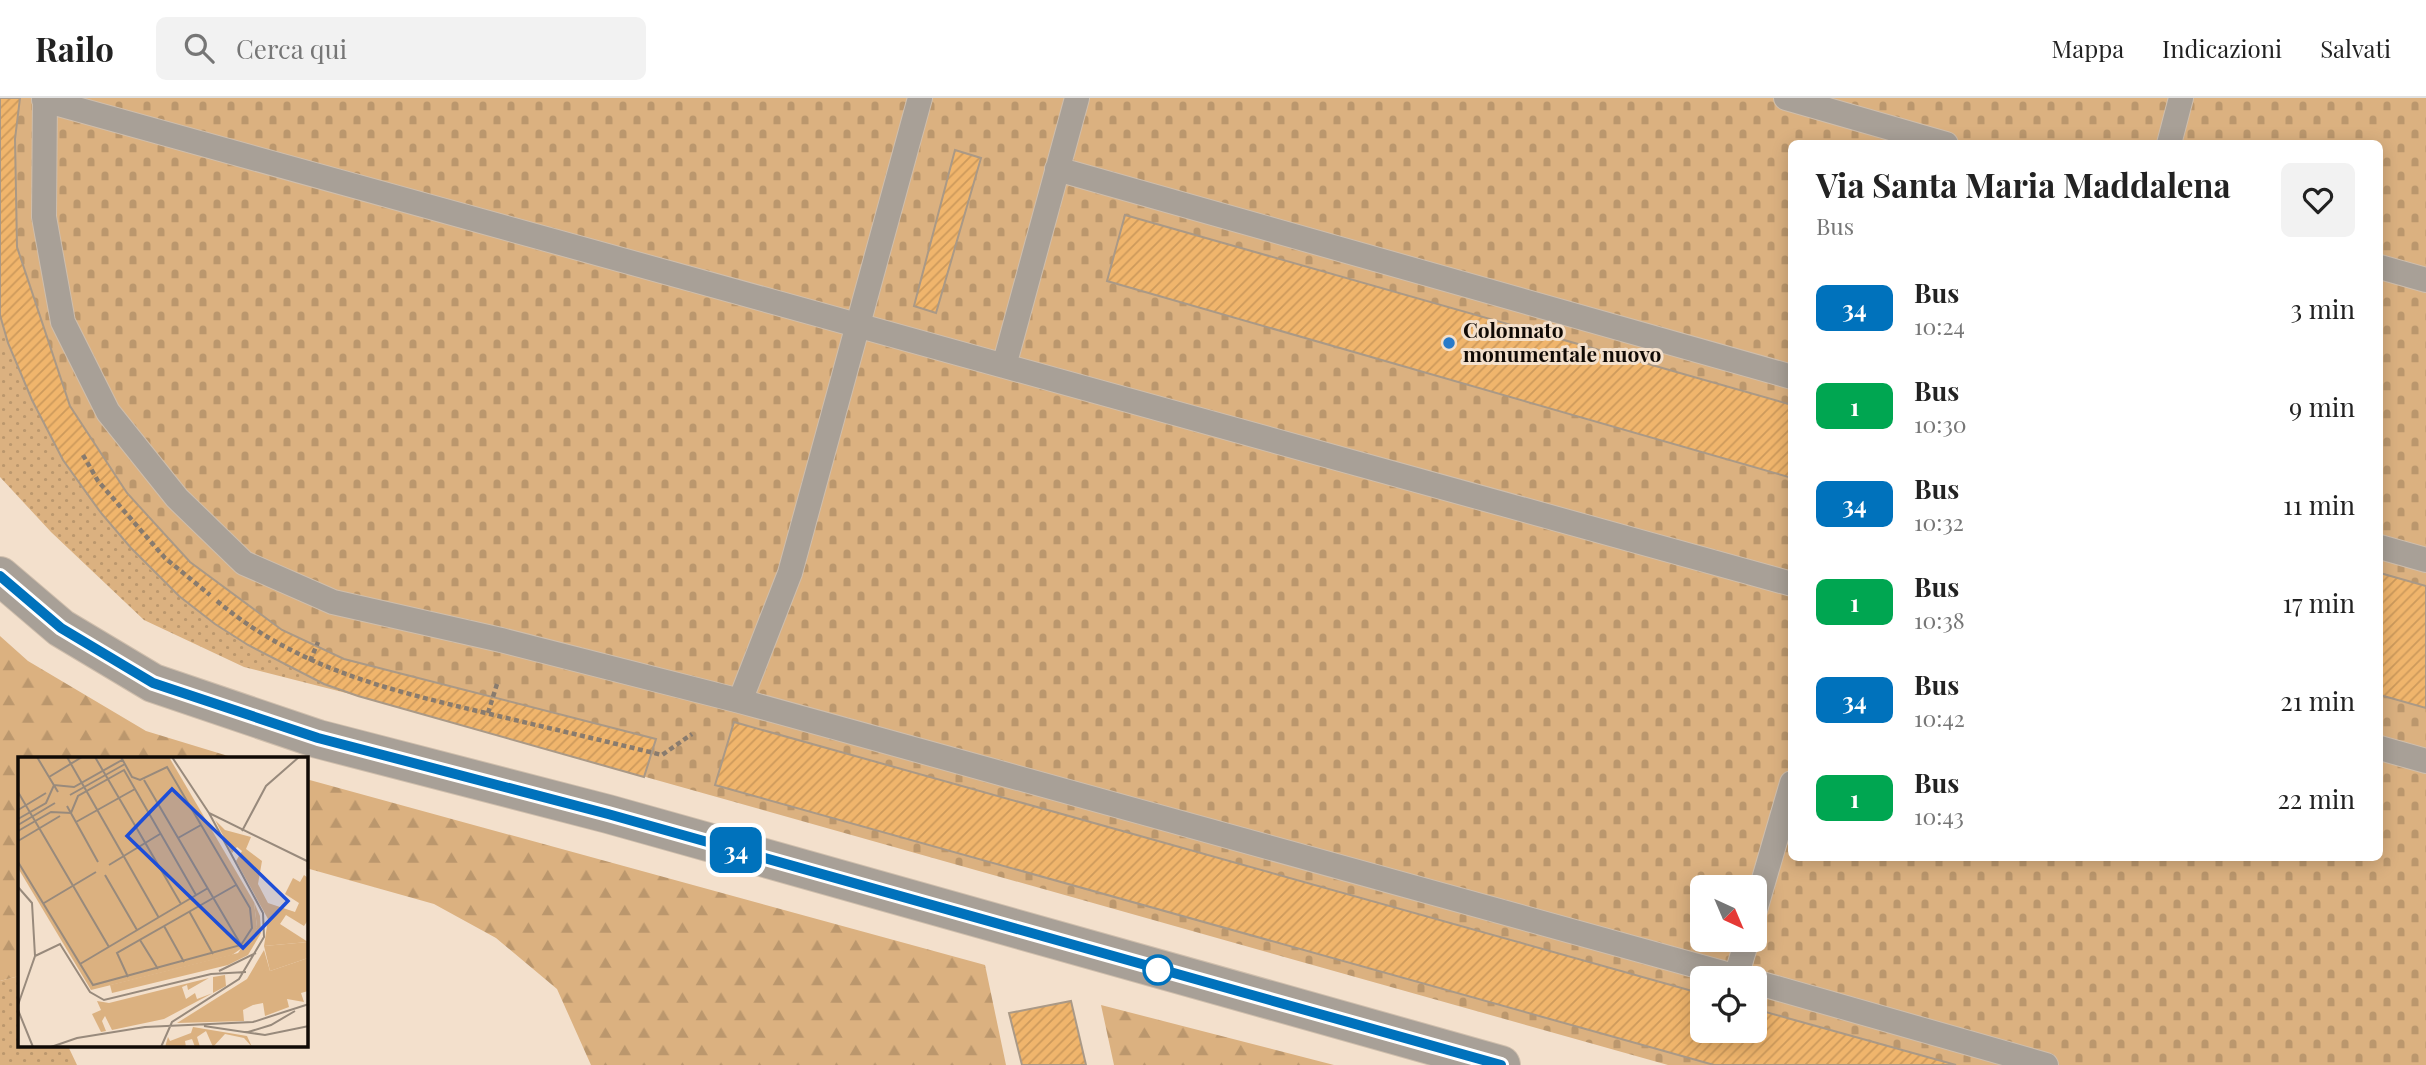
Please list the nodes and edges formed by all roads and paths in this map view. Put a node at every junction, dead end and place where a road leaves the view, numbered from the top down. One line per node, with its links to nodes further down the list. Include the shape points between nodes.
1 (920, 98): 11 (lane)
2 (1077, 98): 8 (lane)
3 (1786, 98): 6 (lane)
4 (2181, 98): 7 (lane)
5 (45, 99): 11 (lane); 18 (lane, via 44,217 63,322 108,412 177,498 244,563 333,602)
6 (1932, 140)
7 (2170, 140)
8 (1057, 169): 12 (lane); 13 (lane)
9 (2383, 268): 10 (lane)
10 (2426, 280)
11 (857, 325): 12 (lane); 18 (lane, via 790,573)
12 (1003, 366): 17 (lane)
13 (1788, 376)
14 (2383, 548): 15 (lane)
15 (2426, 560)
16 (0, 576): 25 (street, via 61,628 153,683 318,738 608,814)
17 (1788, 583)
18 (740, 701): 23 (lane)
19 (2383, 749): 20 (lane)
20 (2426, 761)
21 (1788, 797): 22 (lane)
22 (1765, 875)
23 (1697, 966)
24 (1767, 986): 26 (lane)
25 (1501, 1065)
26 (2046, 1065)

